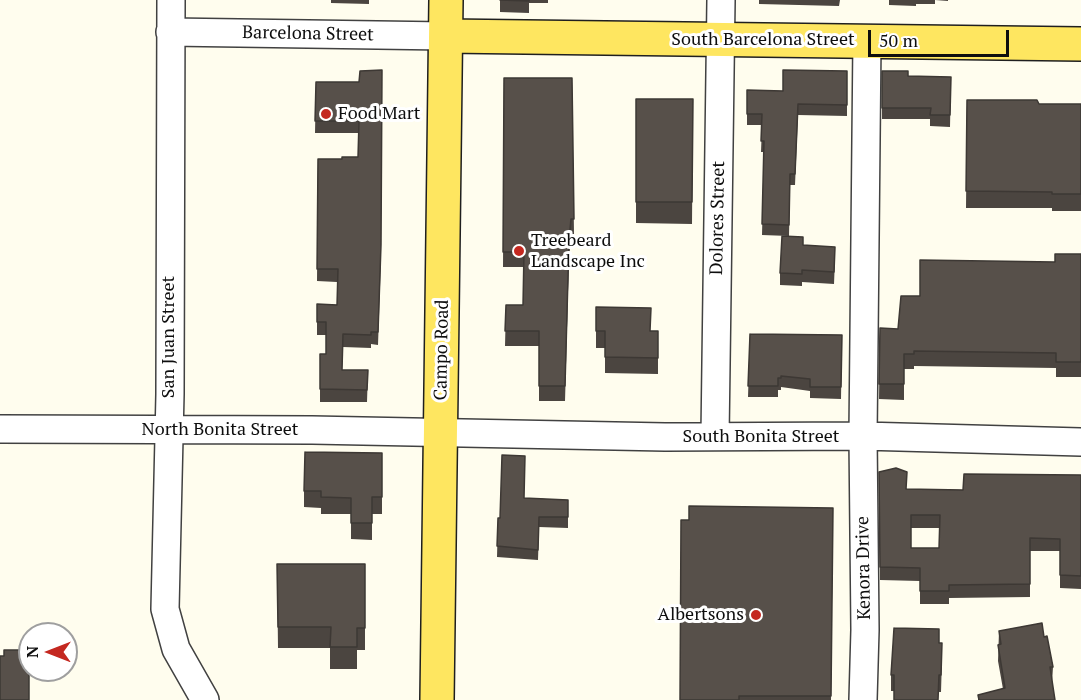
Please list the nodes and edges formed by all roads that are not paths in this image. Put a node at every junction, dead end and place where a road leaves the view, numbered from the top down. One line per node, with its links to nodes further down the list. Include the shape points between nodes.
1 (171, 0): 4 (street, San Juan Street)
2 (446, 0): 5 (main road, Campo Road)
3 (720, 0): 7 (street, Dolores Street)
4 (170, 32): 5 (street, Barcelona Street); 10 (street, San Juan Street)
5 (446, 36): 7 (main road, South Barcelona Street); 11 (main road, Campo Road)
6 (867, 40): 7 (main road, South Barcelona Street); 8 (main road, South Barcelona Street); 13 (street, Kenora Drive)
7 (721, 41): 12 (street, Dolores Street)
8 (1081, 44)
9 (0, 429): 10 (street, North Bonita Street)
10 (169, 430): 11 (street, North Bonita Street); 15 (street, San Juan Street, via 165,609 176,649)
11 (441, 434): 12 (street, South Bonita Street); 16 (main road, Campo Road)
12 (715, 436): 13 (street, South Bonita Street)
13 (863, 436): 14 (street, South Bonita Street); 17 (street, Kenora Drive)
14 (1081, 442)
15 (205, 700)
16 (437, 700)
17 (863, 700)

